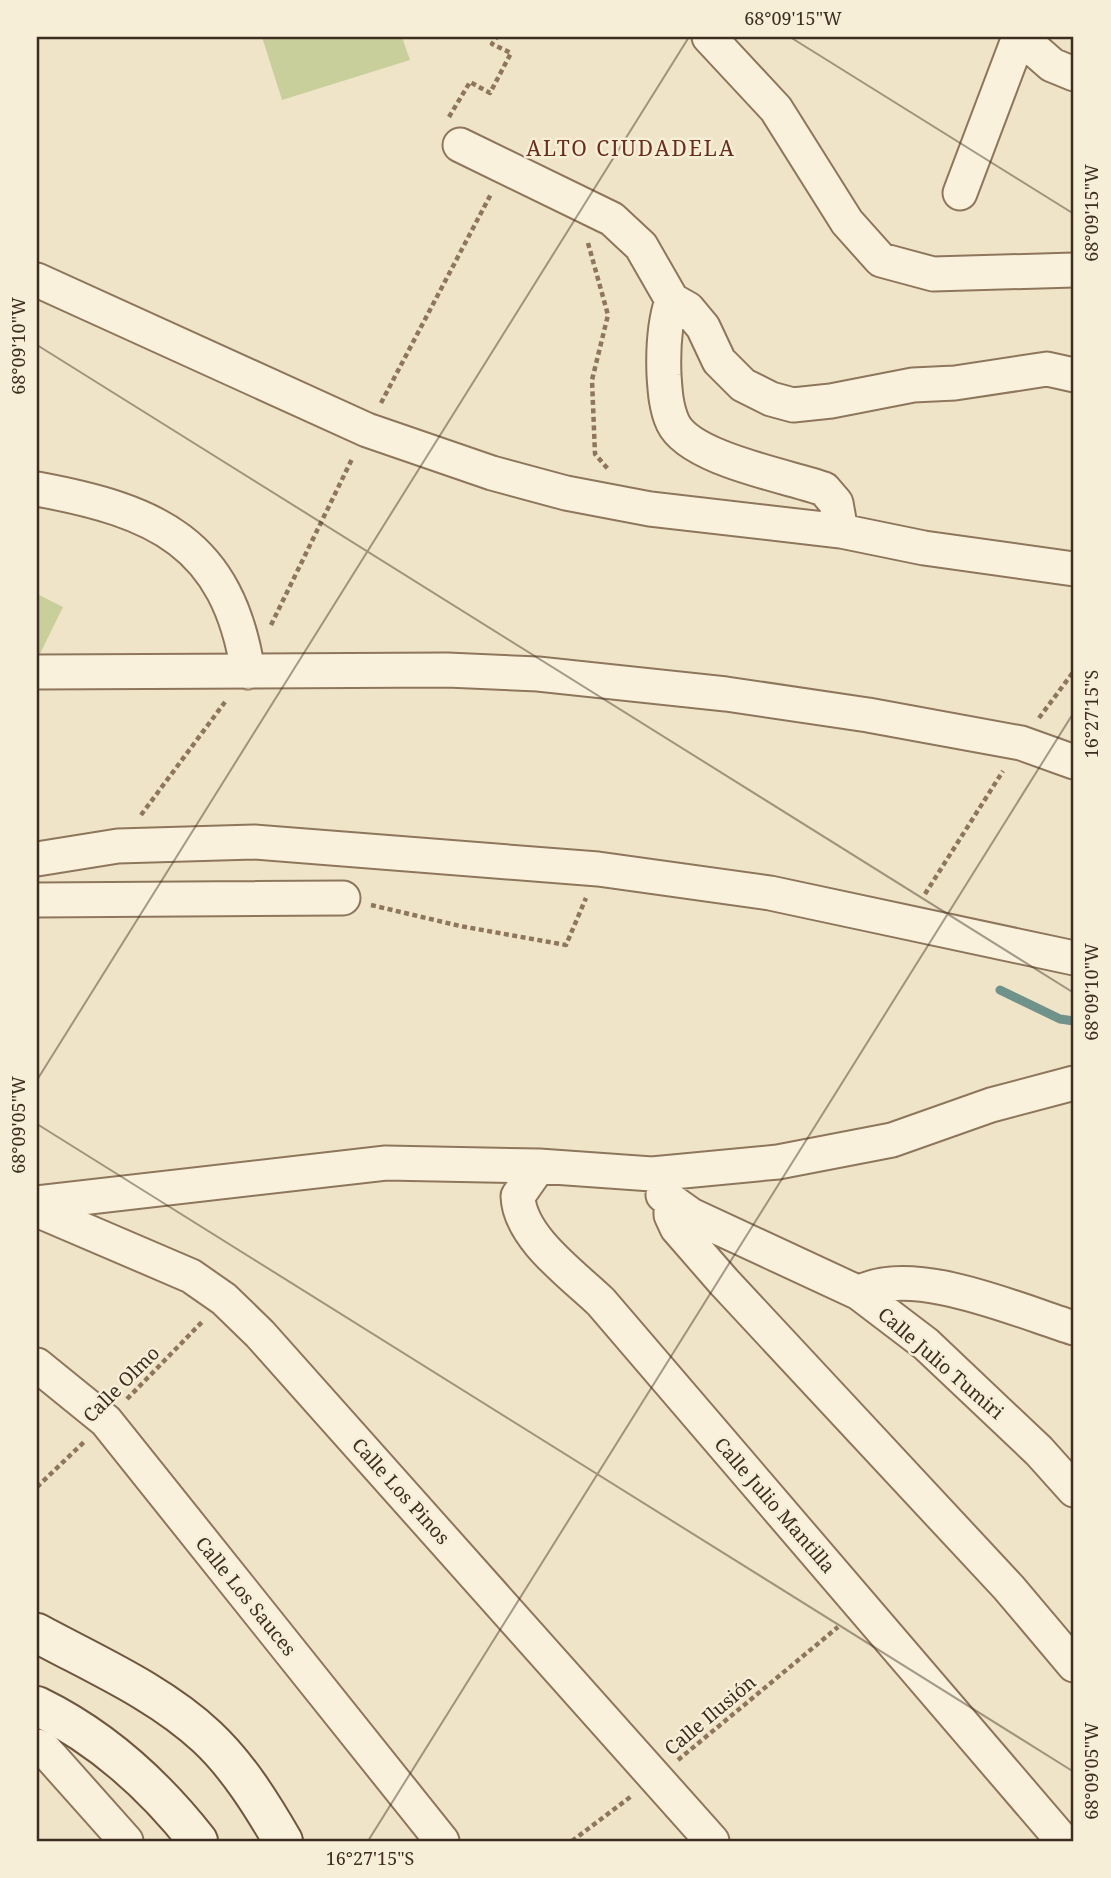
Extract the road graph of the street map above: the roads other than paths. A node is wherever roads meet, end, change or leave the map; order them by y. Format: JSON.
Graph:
{"nodes":[{"id":1,"x":709,"y":37,"type":"edge"},
{"id":2,"x":1020,"y":37,"type":"edge"},
{"id":3,"x":1074,"y":74,"type":"edge"},
{"id":4,"x":460,"y":145,"type":"road end"},
{"id":5,"x":960,"y":193,"type":"dead end"},
{"id":6,"x":1074,"y":270,"type":"edge"},
{"id":7,"x":37,"y":280,"type":"edge"},
{"id":8,"x":672,"y":300,"type":"junction"},
{"id":9,"x":1074,"y":374,"type":"edge"},
{"id":10,"x":37,"y":489,"type":"edge"},
{"id":11,"x":841,"y":531,"type":"junction"},
{"id":12,"x":1074,"y":569,"type":"edge"},
{"id":13,"x":37,"y":672,"type":"edge"},
{"id":14,"x":247,"y":672,"type":"junction"},
{"id":15,"x":1074,"y":762,"type":"edge"},
{"id":16,"x":37,"y":859,"type":"edge"},
{"id":17,"x":343,"y":898,"type":"road end"},
{"id":18,"x":37,"y":900,"type":"edge"},
{"id":19,"x":1074,"y":958,"type":"edge"},
{"id":20,"x":1074,"y":1083,"type":"edge"},
{"id":21,"x":539,"y":1166,"type":"junction"},
{"id":22,"x":652,"y":1174,"type":"junction"},
{"id":23,"x":37,"y":1203,"type":"edge"},
{"id":24,"x":671,"y":1203,"type":"junction"},
{"id":25,"x":37,"y":1210,"type":"edge"},
{"id":26,"x":859,"y":1293,"type":"junction"},
{"id":27,"x":1074,"y":1328,"type":"edge"},
{"id":28,"x":37,"y":1365,"type":"edge"},
{"id":29,"x":1074,"y":1490,"type":"edge"},
{"id":30,"x":37,"y":1633,"type":"edge"},
{"id":31,"x":1074,"y":1665,"type":"edge"},
{"id":32,"x":37,"y":1706,"type":"edge"},
{"id":33,"x":37,"y":1746,"type":"edge"},
{"id":34,"x":126,"y":1841,"type":"edge"},
{"id":35,"x":198,"y":1841,"type":"edge"},
{"id":36,"x":283,"y":1841,"type":"edge"},
{"id":37,"x":442,"y":1841,"type":"edge"},
{"id":38,"x":712,"y":1841,"type":"edge"},
{"id":39,"x":1063,"y":1841,"type":"edge"}],
"edges":[{"from":1,"to":6,"type":"street"},
{"from":2,"to":3,"type":"street"},
{"from":2,"to":5,"type":"street"},
{"from":4,"to":8,"type":"street"},
{"from":7,"to":11,"type":"street"},
{"from":8,"to":9,"type":"street"},
{"from":8,"to":11,"type":"street"},
{"from":10,"to":14,"type":"street"},
{"from":11,"to":12,"type":"street"},
{"from":13,"to":14,"type":"street"},
{"from":14,"to":15,"type":"street"},
{"from":16,"to":19,"type":"street"},
{"from":17,"to":18,"type":"street"},
{"from":20,"to":22,"type":"street"},
{"from":21,"to":22,"type":"street"},
{"from":21,"to":23,"type":"street"},
{"from":21,"to":39,"type":"street","name":"Calle Julio Mantilla"},
{"from":22,"to":24,"type":"street"},
{"from":24,"to":26,"type":"street","name":"Calle Julio Tumiri"},
{"from":24,"to":31,"type":"street"},
{"from":25,"to":38,"type":"street","name":"Calle Los Pinos"},
{"from":26,"to":27,"type":"street"},
{"from":26,"to":29,"type":"street","name":"Calle Julio Tumiri"},
{"from":28,"to":37,"type":"street","name":"Calle Los Sauces"},
{"from":30,"to":36,"type":"street"},
{"from":32,"to":35,"type":"street"},
{"from":33,"to":34,"type":"street"}]}
